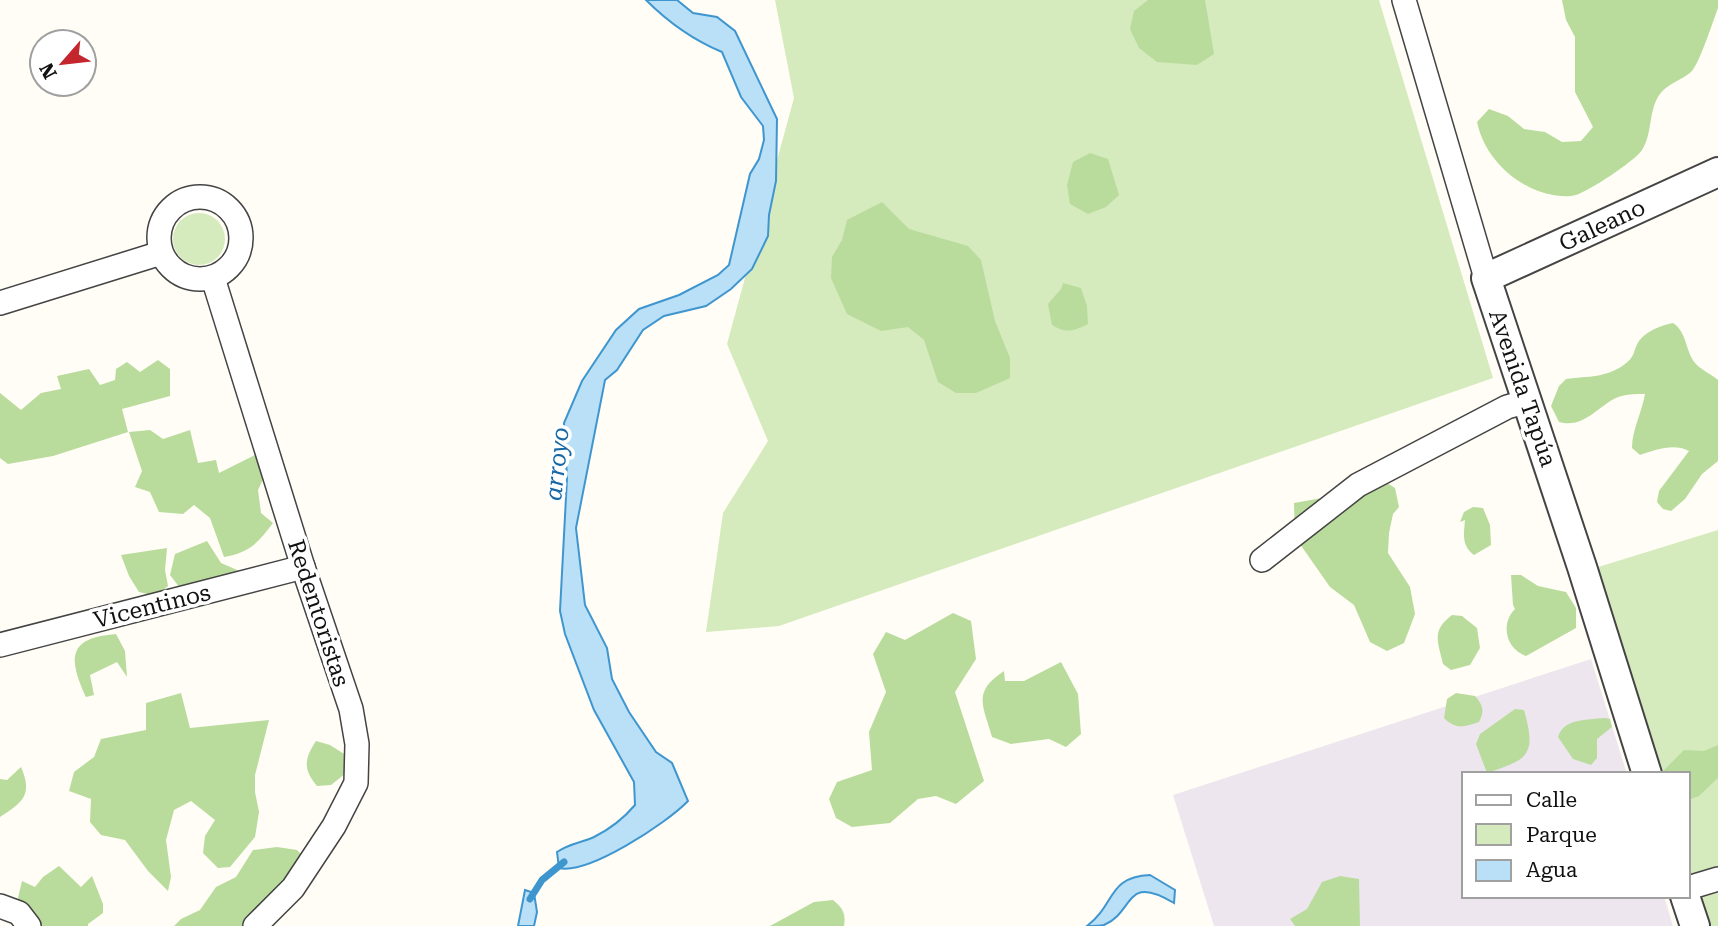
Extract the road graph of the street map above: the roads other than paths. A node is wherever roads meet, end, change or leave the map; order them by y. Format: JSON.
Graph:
{"nodes":[{"id":1,"x":1404,"y":0,"type":"edge"},
{"id":2,"x":1718,"y":172,"type":"edge"},
{"id":3,"x":161,"y":253,"type":"junction"},
{"id":4,"x":213,"y":278,"type":"junction"},
{"id":5,"x":1486,"y":278,"type":"junction"},
{"id":6,"x":0,"y":303,"type":"edge"},
{"id":7,"x":1528,"y":401,"type":"junction"},
{"id":8,"x":1262,"y":560,"type":"dead end"},
{"id":9,"x":303,"y":567,"type":"junction"},
{"id":10,"x":0,"y":645,"type":"edge"},
{"id":11,"x":1646,"y":772,"type":"edge"},
{"id":12,"x":1718,"y":878,"type":"edge"},
{"id":13,"x":1690,"y":887,"type":"edge"},
{"id":14,"x":1686,"y":898,"type":"edge"},
{"id":15,"x":0,"y":906,"type":"edge"},
{"id":16,"x":29,"y":926,"type":"edge"},
{"id":17,"x":255,"y":926,"type":"edge"},
{"id":18,"x":1695,"y":926,"type":"edge"}],
"edges":[{"from":1,"to":5,"type":"street","name":"Avenida Tapúa"},
{"from":2,"to":5,"type":"street","name":"Galeano"},
{"from":3,"to":4,"type":"street"},
{"from":3,"to":4,"type":"street"},
{"from":3,"to":6,"type":"street"},
{"from":4,"to":9,"type":"street","name":"Redentoristas"},
{"from":5,"to":7,"type":"street","name":"Avenida Tapúa"},
{"from":7,"to":8,"type":"street"},
{"from":7,"to":11,"type":"street","name":"Avenida Tapúa"},
{"from":9,"to":10,"type":"street","name":"Vicentinos"},
{"from":9,"to":17,"type":"street","name":"Redentoristas"},
{"from":12,"to":13,"type":"street"},
{"from":14,"to":18,"type":"street"},
{"from":15,"to":16,"type":"street"}]}
